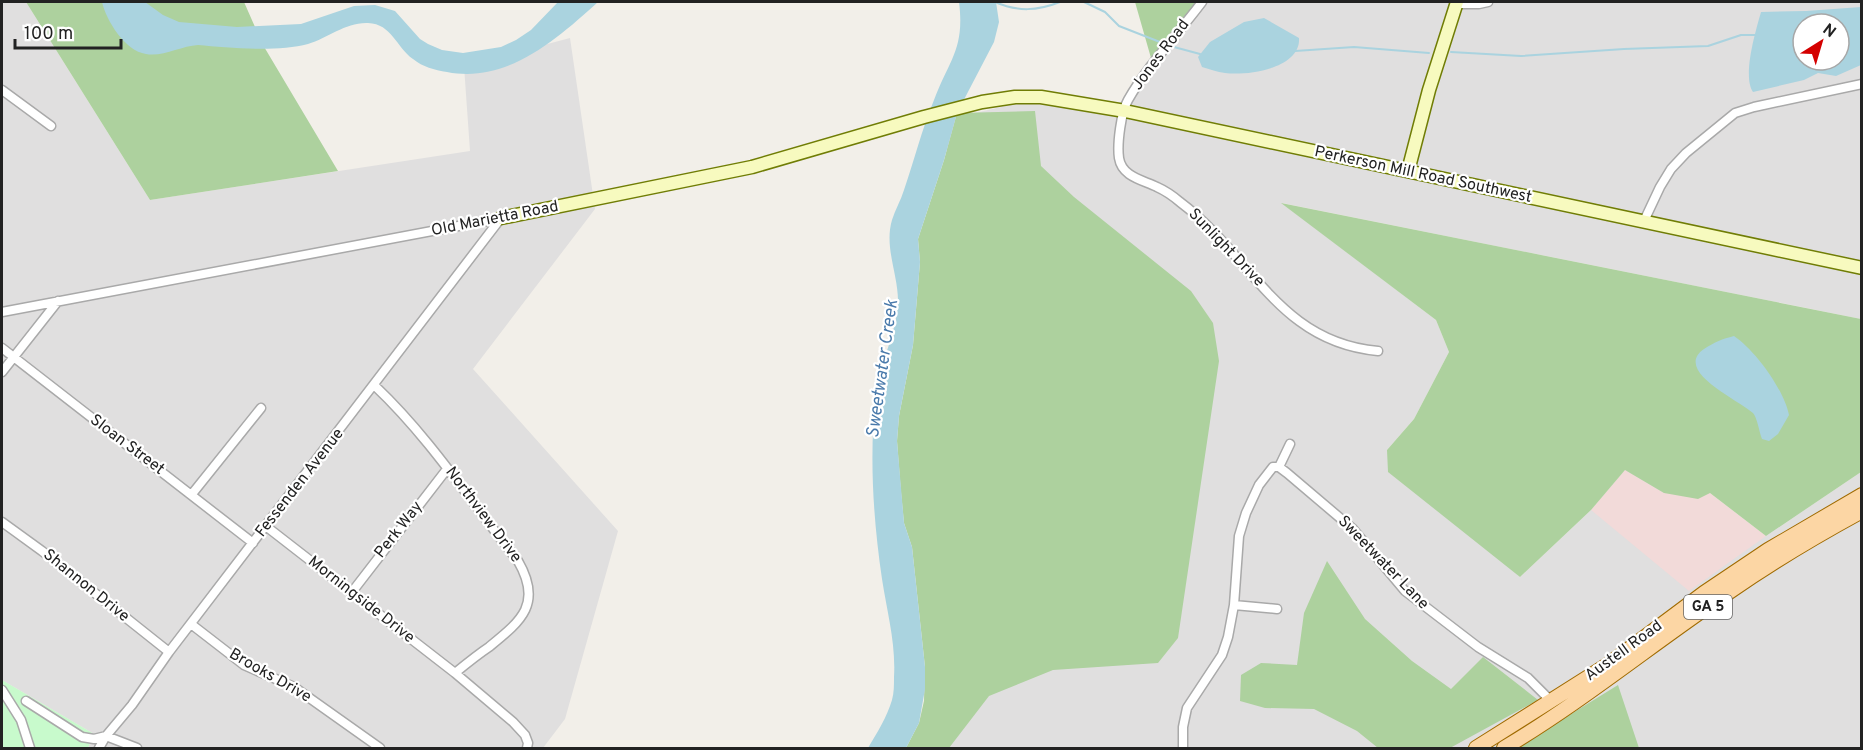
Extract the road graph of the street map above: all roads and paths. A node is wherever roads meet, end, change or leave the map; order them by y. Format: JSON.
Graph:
{"nodes":[{"id":1,"x":1202,"y":2,"type":"edge"},
{"id":2,"x":1488,"y":2,"type":"edge"},
{"id":3,"x":1456,"y":3,"type":"edge"},
{"id":4,"x":1862,"y":84,"type":"edge"},
{"id":5,"x":2,"y":90,"type":"edge"},
{"id":6,"x":982,"y":102,"type":"joint"},
{"id":7,"x":1125,"y":111,"type":"junction"},
{"id":8,"x":51,"y":126,"type":"dead end"},
{"id":9,"x":1408,"y":171,"type":"junction"},
{"id":10,"x":501,"y":218,"type":"junction"},
{"id":11,"x":1644,"y":221,"type":"junction"},
{"id":12,"x":1862,"y":268,"type":"edge"},
{"id":13,"x":58,"y":301,"type":"junction"},
{"id":14,"x":2,"y":312,"type":"edge"},
{"id":15,"x":2,"y":348,"type":"edge"},
{"id":16,"x":1378,"y":351,"type":"dead end"},
{"id":17,"x":12,"y":357,"type":"junction"},
{"id":18,"x":2,"y":372,"type":"edge"},
{"id":19,"x":375,"y":386,"type":"junction"},
{"id":20,"x":261,"y":408,"type":"dead end"},
{"id":21,"x":1290,"y":444,"type":"dead end"},
{"id":22,"x":1279,"y":467,"type":"junction"},
{"id":23,"x":447,"y":469,"type":"junction"},
{"id":24,"x":192,"y":494,"type":"junction"},
{"id":25,"x":1862,"y":495,"type":"edge"},
{"id":26,"x":1862,"y":511,"type":"edge"},
{"id":27,"x":2,"y":522,"type":"edge"},
{"id":28,"x":267,"y":527,"type":"junction"},
{"id":29,"x":253,"y":543,"type":"junction"},
{"id":30,"x":352,"y":592,"type":"junction"},
{"id":31,"x":1234,"y":605,"type":"junction"},
{"id":32,"x":1277,"y":609,"type":"dead end"},
{"id":33,"x":191,"y":624,"type":"junction"},
{"id":34,"x":169,"y":652,"type":"junction"},
{"id":35,"x":455,"y":673,"type":"junction"},
{"id":36,"x":2,"y":690,"type":"edge"},
{"id":37,"x":26,"y":701,"type":"dead end"},
{"id":38,"x":1551,"y":701,"type":"junction"},
{"id":39,"x":1561,"y":712,"type":"junction"},
{"id":40,"x":106,"y":736,"type":"junction"},
{"id":41,"x":30,"y":748,"type":"edge"},
{"id":42,"x":99,"y":748,"type":"edge"},
{"id":43,"x":137,"y":748,"type":"edge"},
{"id":44,"x":380,"y":748,"type":"edge"},
{"id":45,"x":528,"y":748,"type":"edge"},
{"id":46,"x":1183,"y":748,"type":"edge"},
{"id":47,"x":1476,"y":748,"type":"edge"},
{"id":48,"x":1504,"y":748,"type":"edge"}],
"edges":[{"from":1,"to":7,"type":"street","name":"Jones Road"},
{"from":2,"to":3,"type":"street"},
{"from":3,"to":9,"type":"street"},
{"from":4,"to":11,"type":"street"},
{"from":5,"to":8,"type":"street"},
{"from":6,"to":7,"type":"street","name":"Perkerson Mill Road Southwest"},
{"from":6,"to":10,"type":"street","name":"Old Marietta Road"},
{"from":7,"to":9,"type":"street","name":"Perkerson Mill Road Southwest"},
{"from":7,"to":16,"type":"street","name":"Sunlight Drive"},
{"from":9,"to":11,"type":"street","name":"Perkerson Mill Road Southwest"},
{"from":10,"to":13,"type":"street","name":"Old Marietta Road"},
{"from":10,"to":19,"type":"street","name":"Fessenden Avenue"},
{"from":11,"to":12,"type":"street","name":"Perkerson Mill Road Southwest"},
{"from":13,"to":14,"type":"street","name":"Old Marietta Road"},
{"from":13,"to":17,"type":"street"},
{"from":15,"to":17,"type":"street","name":"Sloan Street"},
{"from":17,"to":18,"type":"street"},
{"from":17,"to":24,"type":"street","name":"Sloan Street"},
{"from":19,"to":23,"type":"street","name":"Northview Drive"},
{"from":19,"to":28,"type":"street","name":"Fessenden Avenue"},
{"from":20,"to":24,"type":"street"},
{"from":21,"to":22,"type":"street"},
{"from":22,"to":31,"type":"street"},
{"from":22,"to":38,"type":"street","name":"Sweetwater Lane"},
{"from":23,"to":30,"type":"street","name":"Perk Way"},
{"from":23,"to":35,"type":"street","name":"Northview Drive"},
{"from":24,"to":29,"type":"street","name":"Sloan Street"},
{"from":25,"to":38,"type":"main road","name":"Austell Road","number":"GA 5"},
{"from":26,"to":39,"type":"main road","name":"Austell Road","number":"GA 5"},
{"from":27,"to":34,"type":"street","name":"Shannon Drive"},
{"from":28,"to":29,"type":"street","name":"Fessenden Avenue"},
{"from":28,"to":30,"type":"street","name":"Morningside Drive"},
{"from":29,"to":33,"type":"street","name":"Fessenden Avenue"},
{"from":30,"to":35,"type":"street","name":"Morningside Drive"},
{"from":31,"to":32,"type":"street"},
{"from":31,"to":46,"type":"street"},
{"from":33,"to":34,"type":"street","name":"Fessenden Avenue"},
{"from":33,"to":44,"type":"street","name":"Brooks Drive"},
{"from":34,"to":40,"type":"street","name":"Fessenden Avenue"},
{"from":35,"to":45,"type":"street"},
{"from":36,"to":41,"type":"street"},
{"from":37,"to":40,"type":"street"},
{"from":38,"to":39,"type":"street","name":"Sweetwater Lane"},
{"from":38,"to":47,"type":"main road","name":"Austell Road","number":"GA 5"},
{"from":39,"to":48,"type":"main road","name":"Austell Road","number":"GA 5"},
{"from":40,"to":42,"type":"street","name":"Fessenden Avenue"},
{"from":40,"to":43,"type":"street"}]}
